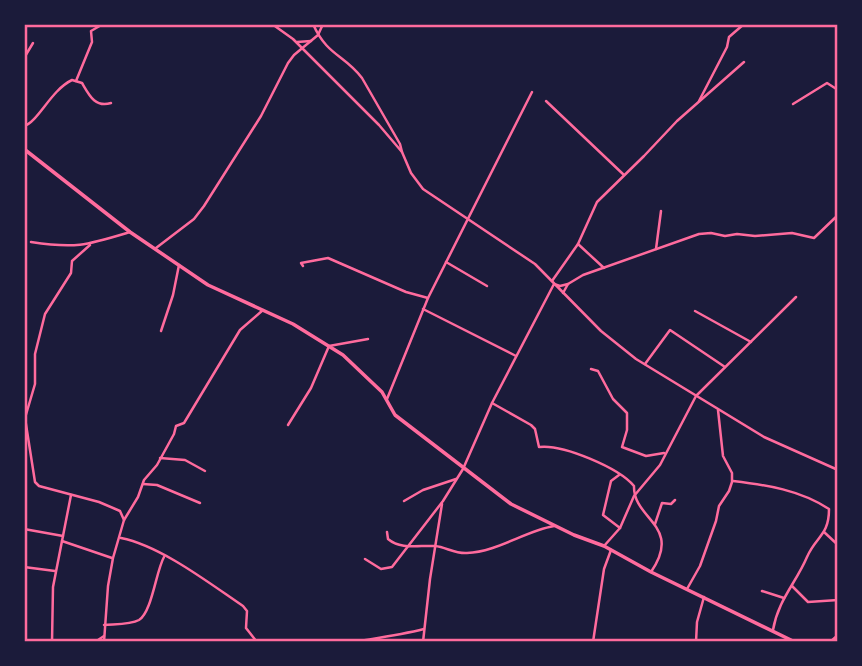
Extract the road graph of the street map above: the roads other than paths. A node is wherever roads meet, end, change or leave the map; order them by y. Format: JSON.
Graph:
{"nodes":[{"id":1,"x":103,"y":24,"type":"edge"},
{"id":2,"x":272,"y":24,"type":"edge"},
{"id":3,"x":313,"y":24,"type":"edge"},
{"id":4,"x":323,"y":24,"type":"edge"},
{"id":5,"x":744,"y":24,"type":"edge"},
{"id":6,"x":318,"y":35,"type":"junction"},
{"id":7,"x":311,"y":41,"type":"junction"},
{"id":8,"x":33,"y":43,"type":"dead end"},
{"id":9,"x":296,"y":43,"type":"junction"},
{"id":10,"x":301,"y":49,"type":"junction"},
{"id":11,"x":24,"y":58,"type":"edge"},
{"id":12,"x":744,"y":62,"type":"dead end"},
{"id":13,"x":76,"y":81,"type":"junction"},
{"id":14,"x":838,"y":90,"type":"edge"},
{"id":15,"x":532,"y":92,"type":"dead end"},
{"id":16,"x":546,"y":101,"type":"dead end"},
{"id":17,"x":111,"y":103,"type":"dead end"},
{"id":18,"x":697,"y":104,"type":"junction"},
{"id":19,"x":793,"y":104,"type":"dead end"},
{"id":20,"x":24,"y":126,"type":"edge"},
{"id":21,"x":24,"y":149,"type":"edge"},
{"id":22,"x":402,"y":152,"type":"junction"},
{"id":23,"x":624,"y":175,"type":"junction"},
{"id":24,"x":661,"y":211,"type":"dead end"},
{"id":25,"x":838,"y":215,"type":"edge"},
{"id":26,"x":467,"y":220,"type":"junction"},
{"id":27,"x":130,"y":232,"type":"junction"},
{"id":28,"x":31,"y":242,"type":"dead end"},
{"id":29,"x":578,"y":244,"type":"junction"},
{"id":30,"x":90,"y":245,"type":"junction"},
{"id":31,"x":156,"y":248,"type":"junction"},
{"id":32,"x":656,"y":250,"type":"junction"},
{"id":33,"x":446,"y":262,"type":"junction"},
{"id":34,"x":179,"y":265,"type":"junction"},
{"id":35,"x":303,"y":266,"type":"dead end"},
{"id":36,"x":604,"y":268,"type":"junction"},
{"id":37,"x":553,"y":282,"type":"junction"},
{"id":38,"x":568,"y":284,"type":"junction"},
{"id":39,"x":487,"y":286,"type":"dead end"},
{"id":40,"x":563,"y":293,"type":"junction"},
{"id":41,"x":428,"y":298,"type":"junction"},
{"id":42,"x":796,"y":298,"type":"dead end"},
{"id":43,"x":423,"y":309,"type":"junction"},
{"id":44,"x":263,"y":310,"type":"junction"},
{"id":45,"x":695,"y":312,"type":"dead end"},
{"id":46,"x":161,"y":331,"type":"dead end"},
{"id":47,"x":368,"y":339,"type":"dead end"},
{"id":48,"x":751,"y":342,"type":"junction"},
{"id":49,"x":329,"y":346,"type":"junction"},
{"id":50,"x":516,"y":356,"type":"junction"},
{"id":51,"x":645,"y":365,"type":"junction"},
{"id":52,"x":725,"y":367,"type":"junction"},
{"id":53,"x":591,"y":369,"type":"dead end"},
{"id":54,"x":696,"y":396,"type":"junction"},
{"id":55,"x":387,"y":399,"type":"junction"},
{"id":56,"x":492,"y":403,"type":"junction"},
{"id":57,"x":718,"y":410,"type":"junction"},
{"id":58,"x":26,"y":411,"type":"edge"},
{"id":59,"x":288,"y":425,"type":"dead end"},
{"id":60,"x":664,"y":453,"type":"junction"},
{"id":61,"x":160,"y":458,"type":"junction"},
{"id":62,"x":463,"y":469,"type":"junction"},
{"id":63,"x":838,"y":470,"type":"edge"},
{"id":64,"x":205,"y":471,"type":"dead end"},
{"id":65,"x":620,"y":474,"type":"junction"},
{"id":66,"x":456,"y":479,"type":"junction"},
{"id":67,"x":733,"y":481,"type":"junction"},
{"id":68,"x":143,"y":484,"type":"junction"},
{"id":69,"x":71,"y":495,"type":"junction"},
{"id":70,"x":634,"y":496,"type":"junction"},
{"id":71,"x":675,"y":500,"type":"dead end"},
{"id":72,"x":404,"y":501,"type":"dead end"},
{"id":73,"x":443,"y":501,"type":"junction"},
{"id":74,"x":200,"y":503,"type":"dead end"},
{"id":75,"x":120,"y":511,"type":"junction"},
{"id":76,"x":129,"y":512,"type":"junction"},
{"id":77,"x":124,"y":520,"type":"junction"},
{"id":78,"x":655,"y":524,"type":"junction"},
{"id":79,"x":554,"y":526,"type":"junction"},
{"id":80,"x":620,"y":528,"type":"junction"},
{"id":81,"x":24,"y":529,"type":"edge"},
{"id":82,"x":387,"y":531,"type":"dead end"},
{"id":83,"x":824,"y":532,"type":"junction"},
{"id":84,"x":63,"y":536,"type":"junction"},
{"id":85,"x":120,"y":537,"type":"junction"},
{"id":86,"x":62,"y":541,"type":"junction"},
{"id":87,"x":838,"y":545,"type":"edge"},
{"id":88,"x":408,"y":546,"type":"junction"},
{"id":89,"x":435,"y":546,"type":"junction"},
{"id":90,"x":604,"y":546,"type":"junction"},
{"id":91,"x":611,"y":550,"type":"junction"},
{"id":92,"x":164,"y":557,"type":"junction"},
{"id":93,"x":113,"y":558,"type":"junction"},
{"id":94,"x":365,"y":559,"type":"dead end"},
{"id":95,"x":24,"y":567,"type":"edge"},
{"id":96,"x":55,"y":572,"type":"junction"},
{"id":97,"x":651,"y":572,"type":"junction"},
{"id":98,"x":791,"y":586,"type":"junction"},
{"id":99,"x":687,"y":589,"type":"junction"},
{"id":100,"x":762,"y":591,"type":"dead end"},
{"id":101,"x":704,"y":597,"type":"junction"},
{"id":102,"x":784,"y":598,"type":"junction"},
{"id":103,"x":838,"y":600,"type":"edge"},
{"id":104,"x":104,"y":625,"type":"junction"},
{"id":105,"x":424,"y":629,"type":"junction"},
{"id":106,"x":773,"y":630,"type":"junction"},
{"id":107,"x":838,"y":635,"type":"edge"},
{"id":108,"x":104,"y":636,"type":"junction"},
{"id":109,"x":26,"y":638,"type":"edge"},
{"id":110,"x":52,"y":642,"type":"edge"},
{"id":111,"x":94,"y":642,"type":"edge"},
{"id":112,"x":104,"y":642,"type":"edge"},
{"id":113,"x":257,"y":642,"type":"edge"},
{"id":114,"x":354,"y":642,"type":"edge"},
{"id":115,"x":423,"y":642,"type":"edge"},
{"id":116,"x":593,"y":642,"type":"edge"},
{"id":117,"x":696,"y":642,"type":"edge"},
{"id":118,"x":795,"y":642,"type":"edge"},
{"id":119,"x":830,"y":642,"type":"edge"}],
"edges":[{"from":1,"to":13,"type":"street"},
{"from":2,"to":9,"type":"street"},
{"from":3,"to":6,"type":"street"},
{"from":4,"to":6,"type":"street"},
{"from":5,"to":18,"type":"street"},
{"from":6,"to":7,"type":"street"},
{"from":6,"to":22,"type":"street"},
{"from":7,"to":9,"type":"street"},
{"from":7,"to":10,"type":"street"},
{"from":8,"to":11,"type":"street"},
{"from":9,"to":10,"type":"street"},
{"from":10,"to":22,"type":"street"},
{"from":10,"to":31,"type":"street"},
{"from":12,"to":18,"type":"street"},
{"from":13,"to":17,"type":"street"},
{"from":13,"to":20,"type":"street"},
{"from":14,"to":19,"type":"street"},
{"from":15,"to":26,"type":"street"},
{"from":16,"to":23,"type":"street"},
{"from":18,"to":23,"type":"street"},
{"from":21,"to":27,"type":"main road"},
{"from":22,"to":26,"type":"street"},
{"from":23,"to":29,"type":"street"},
{"from":24,"to":32,"type":"street"},
{"from":25,"to":32,"type":"street"},
{"from":26,"to":33,"type":"street"},
{"from":26,"to":37,"type":"street"},
{"from":27,"to":30,"type":"street"},
{"from":27,"to":31,"type":"main road"},
{"from":28,"to":30,"type":"street"},
{"from":29,"to":36,"type":"street"},
{"from":29,"to":37,"type":"street"},
{"from":30,"to":58,"type":"street"},
{"from":31,"to":34,"type":"main road"},
{"from":32,"to":36,"type":"street"},
{"from":33,"to":39,"type":"street"},
{"from":33,"to":41,"type":"street"},
{"from":34,"to":44,"type":"main road"},
{"from":34,"to":46,"type":"street"},
{"from":35,"to":41,"type":"street"},
{"from":36,"to":38,"type":"street"},
{"from":37,"to":38,"type":"street"},
{"from":37,"to":40,"type":"street"},
{"from":37,"to":50,"type":"street"},
{"from":38,"to":40,"type":"street"},
{"from":40,"to":51,"type":"street"},
{"from":41,"to":43,"type":"street"},
{"from":42,"to":48,"type":"street"},
{"from":43,"to":50,"type":"street"},
{"from":43,"to":55,"type":"street"},
{"from":44,"to":49,"type":"main road"},
{"from":44,"to":61,"type":"street"},
{"from":45,"to":48,"type":"street"},
{"from":47,"to":49,"type":"street"},
{"from":48,"to":52,"type":"street"},
{"from":49,"to":55,"type":"main road"},
{"from":49,"to":59,"type":"street"},
{"from":50,"to":56,"type":"street"},
{"from":51,"to":52,"type":"street"},
{"from":51,"to":54,"type":"street"},
{"from":52,"to":54,"type":"street"},
{"from":53,"to":60,"type":"street"},
{"from":54,"to":57,"type":"street"},
{"from":54,"to":60,"type":"street"},
{"from":55,"to":62,"type":"main road"},
{"from":56,"to":62,"type":"street"},
{"from":56,"to":65,"type":"street"},
{"from":57,"to":63,"type":"street"},
{"from":57,"to":67,"type":"street"},
{"from":58,"to":69,"type":"street"},
{"from":60,"to":70,"type":"street"},
{"from":61,"to":64,"type":"street"},
{"from":61,"to":68,"type":"street"},
{"from":62,"to":66,"type":"street"},
{"from":62,"to":79,"type":"main road"},
{"from":65,"to":70,"type":"street"},
{"from":65,"to":80,"type":"street"},
{"from":66,"to":72,"type":"street"},
{"from":66,"to":73,"type":"street"},
{"from":67,"to":83,"type":"street"},
{"from":67,"to":99,"type":"street"},
{"from":68,"to":74,"type":"street"},
{"from":68,"to":76,"type":"street"},
{"from":69,"to":75,"type":"street"},
{"from":69,"to":84,"type":"street"},
{"from":70,"to":78,"type":"street"},
{"from":70,"to":80,"type":"street"},
{"from":71,"to":78,"type":"street"},
{"from":73,"to":88,"type":"street"},
{"from":73,"to":89,"type":"street"},
{"from":75,"to":76,"type":"street"},
{"from":75,"to":77,"type":"street"},
{"from":76,"to":77,"type":"street"},
{"from":77,"to":85,"type":"street"},
{"from":78,"to":97,"type":"street"},
{"from":79,"to":89,"type":"street"},
{"from":79,"to":90,"type":"main road"},
{"from":80,"to":90,"type":"street"},
{"from":81,"to":84,"type":"street"},
{"from":82,"to":88,"type":"street"},
{"from":83,"to":87,"type":"street"},
{"from":83,"to":98,"type":"street"},
{"from":84,"to":86,"type":"street"},
{"from":85,"to":92,"type":"street"},
{"from":85,"to":93,"type":"street"},
{"from":86,"to":93,"type":"street"},
{"from":86,"to":96,"type":"street"},
{"from":88,"to":89,"type":"street"},
{"from":88,"to":94,"type":"street"},
{"from":89,"to":105,"type":"street"},
{"from":90,"to":91,"type":"main road"},
{"from":91,"to":97,"type":"main road"},
{"from":91,"to":116,"type":"street"},
{"from":92,"to":104,"type":"street"},
{"from":92,"to":113,"type":"street"},
{"from":93,"to":104,"type":"street"},
{"from":95,"to":96,"type":"street"},
{"from":96,"to":110,"type":"street"},
{"from":97,"to":99,"type":"main road"},
{"from":98,"to":102,"type":"street"},
{"from":98,"to":103,"type":"street"},
{"from":99,"to":101,"type":"main road"},
{"from":100,"to":102,"type":"street"},
{"from":101,"to":106,"type":"main road"},
{"from":101,"to":117,"type":"street"},
{"from":102,"to":106,"type":"street"},
{"from":104,"to":108,"type":"street"},
{"from":105,"to":114,"type":"street"},
{"from":105,"to":115,"type":"street"},
{"from":106,"to":118,"type":"main road"},
{"from":107,"to":119,"type":"street"},
{"from":108,"to":111,"type":"street"},
{"from":108,"to":112,"type":"street"},
{"from":109,"to":110,"type":"street"}]}
